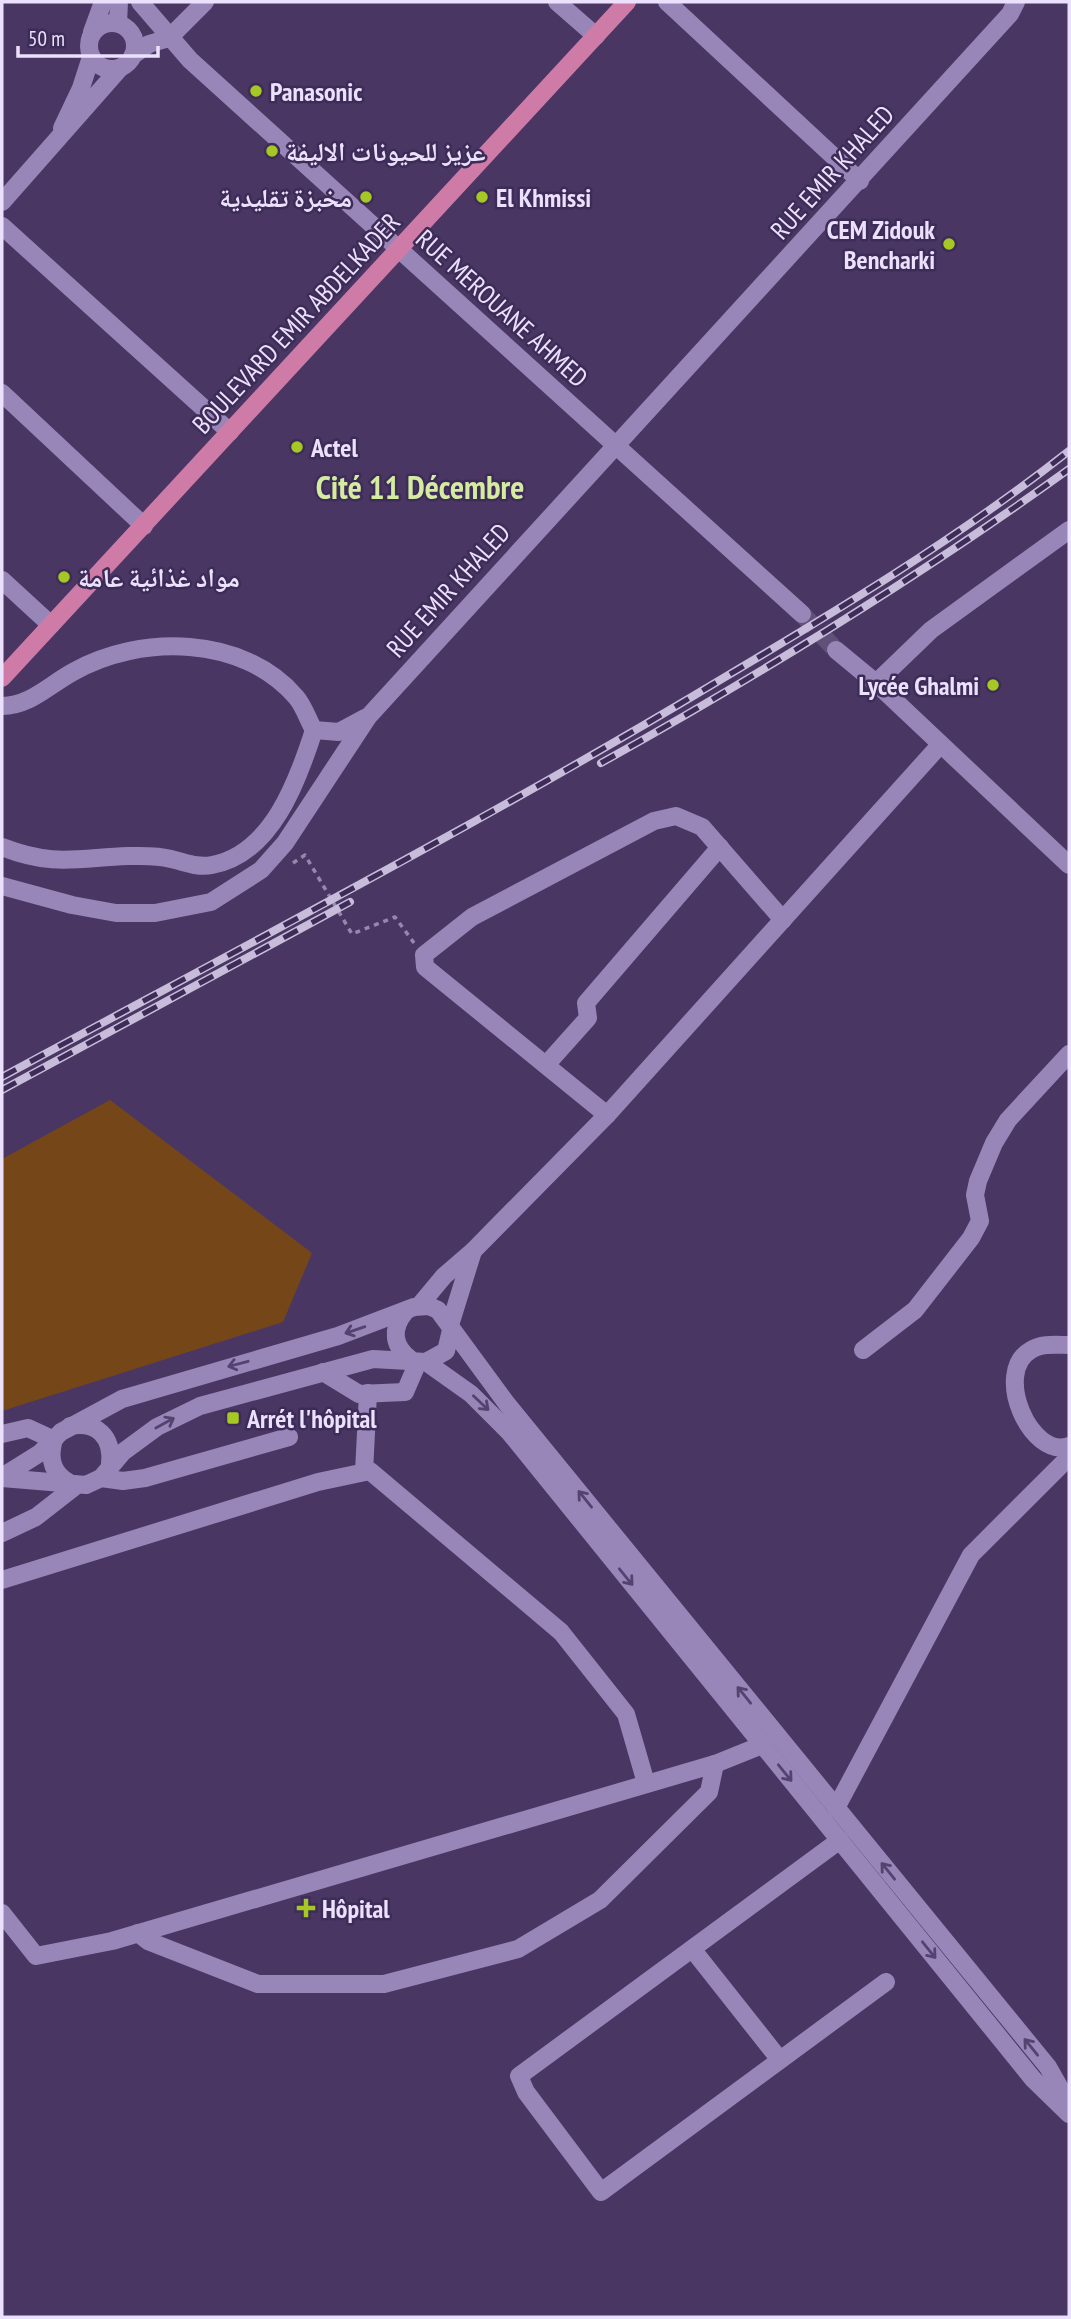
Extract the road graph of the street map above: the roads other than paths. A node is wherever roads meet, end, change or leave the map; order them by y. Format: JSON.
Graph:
{"nodes":[{"id":1,"x":103,"y":2,"type":"edge"},
{"id":2,"x":119,"y":2,"type":"edge"},
{"id":3,"x":140,"y":2,"type":"edge"},
{"id":4,"x":205,"y":2,"type":"edge"},
{"id":5,"x":557,"y":2,"type":"edge"},
{"id":6,"x":627,"y":2,"type":"edge"},
{"id":7,"x":667,"y":2,"type":"edge"},
{"id":8,"x":1016,"y":2,"type":"edge"},
{"id":9,"x":120,"y":24,"type":"junction"},
{"id":10,"x":92,"y":32,"type":"junction"},
{"id":11,"x":596,"y":36,"type":"junction"},
{"id":12,"x":169,"y":38,"type":"junction"},
{"id":13,"x":91,"y":57,"type":"junction"},
{"id":14,"x":127,"y":61,"type":"junction"},
{"id":15,"x":50,"y":149,"type":"junction"},
{"id":16,"x":860,"y":181,"type":"junction"},
{"id":17,"x":2,"y":202,"type":"edge"},
{"id":18,"x":2,"y":226,"type":"edge"},
{"id":19,"x":399,"y":251,"type":"junction"},
{"id":20,"x":2,"y":393,"type":"edge"},
{"id":21,"x":230,"y":432,"type":"junction"},
{"id":22,"x":616,"y":445,"type":"junction"},
{"id":23,"x":144,"y":526,"type":"junction"},
{"id":24,"x":1069,"y":530,"type":"edge"},
{"id":25,"x":2,"y":580,"type":"edge"},
{"id":26,"x":802,"y":614,"type":"tunnel mouth"},
{"id":27,"x":51,"y":625,"type":"junction"},
{"id":28,"x":836,"y":650,"type":"tunnel mouth"},
{"id":29,"x":2,"y":678,"type":"edge"},
{"id":30,"x":876,"y":683,"type":"junction"},
{"id":31,"x":2,"y":706,"type":"edge"},
{"id":32,"x":368,"y":717,"type":"junction"},
{"id":33,"x":314,"y":730,"type":"junction"},
{"id":34,"x":940,"y":745,"type":"junction"},
{"id":35,"x":2,"y":847,"type":"edge"},
{"id":36,"x":720,"y":847,"type":"junction"},
{"id":37,"x":1069,"y":865,"type":"edge"},
{"id":38,"x":2,"y":886,"type":"edge"},
{"id":39,"x":783,"y":920,"type":"junction"},
{"id":40,"x":1069,"y":1054,"type":"edge"},
{"id":41,"x":546,"y":1065,"type":"junction"},
{"id":42,"x":607,"y":1115,"type":"junction"},
{"id":43,"x":473,"y":1251,"type":"junction"},
{"id":44,"x":412,"y":1309,"type":"junction"},
{"id":45,"x":451,"y":1328,"type":"junction"},
{"id":46,"x":1069,"y":1345,"type":"edge"},
{"id":47,"x":863,"y":1350,"type":"dead end"},
{"id":48,"x":418,"y":1361,"type":"junction"},
{"id":49,"x":323,"y":1372,"type":"junction"},
{"id":50,"x":368,"y":1393,"type":"junction"},
{"id":51,"x":70,"y":1426,"type":"junction"},
{"id":52,"x":2,"y":1434,"type":"edge"},
{"id":53,"x":289,"y":1437,"type":"dead end"},
{"id":54,"x":54,"y":1441,"type":"junction"},
{"id":55,"x":1069,"y":1446,"type":"edge"},
{"id":56,"x":1069,"y":1457,"type":"edge"},
{"id":57,"x":106,"y":1471,"type":"junction"},
{"id":58,"x":364,"y":1472,"type":"junction"},
{"id":59,"x":2,"y":1477,"type":"edge"},
{"id":60,"x":73,"y":1484,"type":"junction"},
{"id":61,"x":2,"y":1533,"type":"edge"},
{"id":62,"x":2,"y":1580,"type":"edge"},
{"id":63,"x":762,"y":1745,"type":"junction"},
{"id":64,"x":715,"y":1763,"type":"junction"},
{"id":65,"x":646,"y":1783,"type":"junction"},
{"id":66,"x":836,"y":1808,"type":"junction"},
{"id":67,"x":840,"y":1840,"type":"junction"},
{"id":68,"x":2,"y":1913,"type":"edge"},
{"id":69,"x":138,"y":1933,"type":"junction"},
{"id":70,"x":693,"y":1950,"type":"junction"},
{"id":71,"x":886,"y":1982,"type":"dead end"},
{"id":72,"x":780,"y":2060,"type":"junction"},
{"id":73,"x":1069,"y":2104,"type":"edge"},
{"id":74,"x":1069,"y":2113,"type":"edge"}],
"edges":[{"from":1,"to":10,"type":"street"},
{"from":2,"to":9,"type":"street"},
{"from":3,"to":12,"type":"street","name":"RUE MEROUANE AHMED"},
{"from":4,"to":12,"type":"street"},
{"from":5,"to":11,"type":"street"},
{"from":6,"to":11,"type":"main road","name":"BOULEVARD EMIR ABDELKADER"},
{"from":7,"to":16,"type":"street"},
{"from":8,"to":16,"type":"street","name":"RUE EMIR KHALED"},
{"from":9,"to":10,"type":"street"},
{"from":9,"to":12,"type":"street"},
{"from":9,"to":14,"type":"street"},
{"from":10,"to":13,"type":"street"},
{"from":11,"to":19,"type":"main road","name":"BOULEVARD EMIR ABDELKADER"},
{"from":12,"to":14,"type":"street"},
{"from":12,"to":19,"type":"street","name":"RUE MEROUANE AHMED"},
{"from":13,"to":14,"type":"street"},
{"from":13,"to":15,"type":"street"},
{"from":14,"to":15,"type":"street"},
{"from":15,"to":17,"type":"street"},
{"from":16,"to":22,"type":"street","name":"RUE EMIR KHALED"},
{"from":18,"to":21,"type":"street"},
{"from":19,"to":21,"type":"main road","name":"BOULEVARD EMIR ABDELKADER"},
{"from":19,"to":22,"type":"street","name":"RUE MEROUANE AHMED"},
{"from":20,"to":23,"type":"street"},
{"from":21,"to":23,"type":"main road","name":"BOULEVARD EMIR ABDELKADER"},
{"from":22,"to":26,"type":"street","name":"RUE MEROUANE AHMED"},
{"from":22,"to":32,"type":"street","name":"RUE EMIR KHALED"},
{"from":23,"to":27,"type":"main road","name":"BOULEVARD EMIR ABDELKADER"},
{"from":24,"to":30,"type":"street"},
{"from":25,"to":27,"type":"street"},
{"from":27,"to":29,"type":"main road","name":"BOULEVARD EMIR ABDELKADER"},
{"from":28,"to":30,"type":"street"},
{"from":30,"to":34,"type":"street"},
{"from":31,"to":33,"type":"street"},
{"from":32,"to":33,"type":"street"},
{"from":32,"to":38,"type":"street","name":"RUE EMIR KHALED"},
{"from":33,"to":35,"type":"street"},
{"from":34,"to":37,"type":"street"},
{"from":34,"to":39,"type":"street"},
{"from":36,"to":39,"type":"street"},
{"from":36,"to":41,"type":"street"},
{"from":36,"to":41,"type":"street"},
{"from":39,"to":42,"type":"street"},
{"from":40,"to":47,"type":"street"},
{"from":41,"to":42,"type":"street"},
{"from":42,"to":43,"type":"street"},
{"from":43,"to":44,"type":"street"},
{"from":43,"to":45,"type":"street"},
{"from":44,"to":45,"type":"street"},
{"from":44,"to":48,"type":"street"},
{"from":44,"to":51,"type":"street","one_way":true},
{"from":45,"to":48,"type":"street"},
{"from":66,"to":45,"type":"street","one_way":true},
{"from":46,"to":55,"type":"street"},
{"from":48,"to":49,"type":"street"},
{"from":48,"to":50,"type":"street"},
{"from":48,"to":63,"type":"street","one_way":true},
{"from":49,"to":50,"type":"street"},
{"from":57,"to":49,"type":"street","one_way":true},
{"from":50,"to":58,"type":"street"},
{"from":51,"to":54,"type":"street"},
{"from":51,"to":57,"type":"street"},
{"from":52,"to":54,"type":"street"},
{"from":53,"to":57,"type":"street"},
{"from":54,"to":59,"type":"street"},
{"from":54,"to":60,"type":"street"},
{"from":56,"to":66,"type":"street"},
{"from":57,"to":60,"type":"street"},
{"from":58,"to":62,"type":"street"},
{"from":58,"to":65,"type":"street"},
{"from":59,"to":60,"type":"street"},
{"from":60,"to":61,"type":"street"},
{"from":63,"to":64,"type":"street"},
{"from":63,"to":67,"type":"street","one_way":true},
{"from":64,"to":65,"type":"street"},
{"from":64,"to":69,"type":"street"},
{"from":65,"to":69,"type":"street"},
{"from":73,"to":66,"type":"street","one_way":true},
{"from":67,"to":70,"type":"street"},
{"from":67,"to":74,"type":"street","one_way":true},
{"from":68,"to":69,"type":"street"},
{"from":70,"to":72,"type":"street"},
{"from":70,"to":72,"type":"street"},
{"from":71,"to":72,"type":"street"}]}
